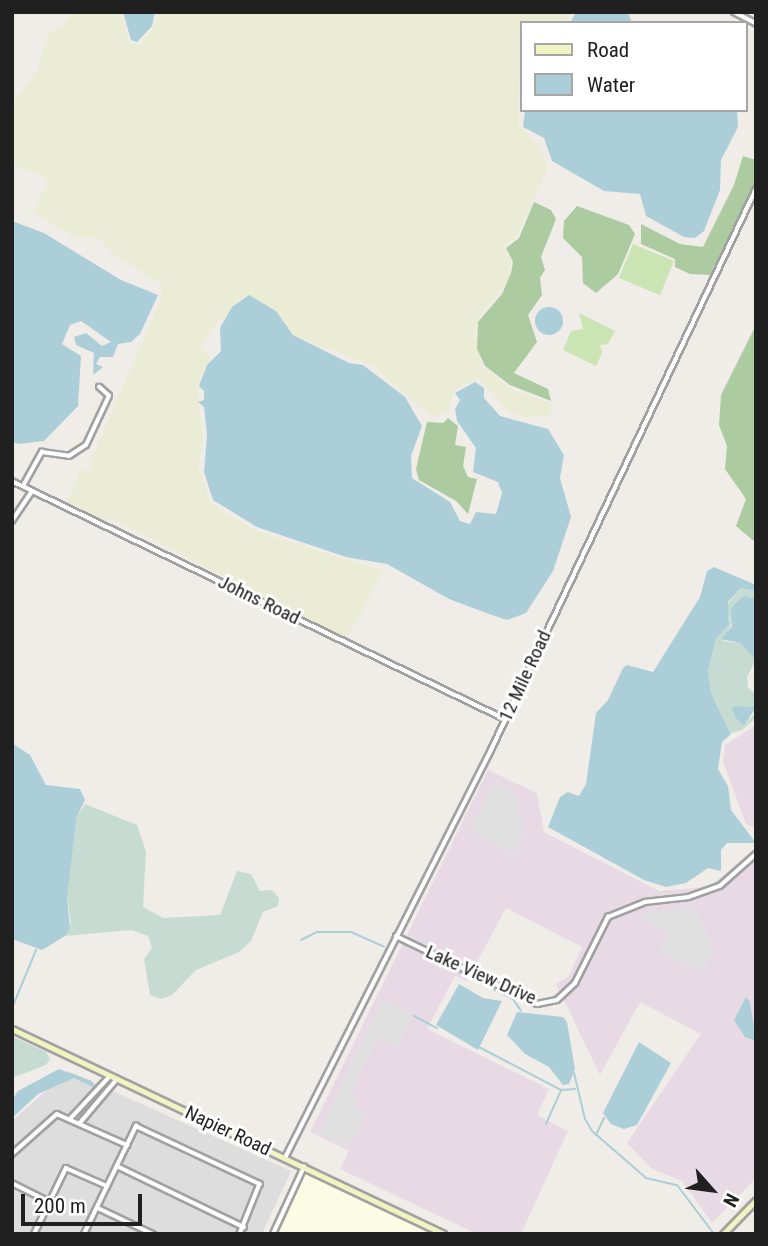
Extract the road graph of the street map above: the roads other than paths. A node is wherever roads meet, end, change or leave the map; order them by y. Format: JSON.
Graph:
{"nodes":[{"id":1,"x":734,"y":12,"type":"edge"},
{"id":2,"x":756,"y":23,"type":"edge"},
{"id":3,"x":756,"y":189,"type":"edge"},
{"id":4,"x":99,"y":387,"type":"dead end"},
{"id":5,"x":12,"y":481,"type":"edge"},
{"id":6,"x":23,"y":486,"type":"junction"},
{"id":7,"x":32,"y":491,"type":"junction"},
{"id":8,"x":12,"y":521,"type":"edge"},
{"id":9,"x":505,"y":719,"type":"junction"},
{"id":10,"x":756,"y":854,"type":"edge"},
{"id":11,"x":396,"y":936,"type":"junction"},
{"id":12,"x":12,"y":1029,"type":"edge"},
{"id":13,"x":110,"y":1076,"type":"junction"},
{"id":14,"x":117,"y":1079,"type":"junction"},
{"id":15,"x":71,"y":1118,"type":"junction"},
{"id":16,"x":80,"y":1123,"type":"junction"},
{"id":17,"x":127,"y":1145,"type":"junction"},
{"id":18,"x":12,"y":1154,"type":"edge"},
{"id":19,"x":285,"y":1158,"type":"junction"},
{"id":20,"x":117,"y":1166,"type":"junction"},
{"id":21,"x":304,"y":1167,"type":"junction"},
{"id":22,"x":12,"y":1183,"type":"edge"},
{"id":23,"x":107,"y":1186,"type":"junction"},
{"id":24,"x":756,"y":1200,"type":"edge"},
{"id":25,"x":50,"y":1202,"type":"junction"},
{"id":26,"x":97,"y":1207,"type":"junction"},
{"id":27,"x":244,"y":1227,"type":"junction"},
{"id":28,"x":34,"y":1234,"type":"edge"},
{"id":29,"x":84,"y":1234,"type":"edge"},
{"id":30,"x":153,"y":1234,"type":"edge"},
{"id":31,"x":240,"y":1234,"type":"edge"},
{"id":32,"x":272,"y":1234,"type":"edge"},
{"id":33,"x":443,"y":1234,"type":"edge"},
{"id":34,"x":723,"y":1234,"type":"edge"}],
"edges":[{"from":1,"to":2,"type":"street"},
{"from":3,"to":9,"type":"street","name":"12 Mile Road"},
{"from":4,"to":6,"type":"street"},
{"from":5,"to":6,"type":"street","name":"Johns Road"},
{"from":6,"to":7,"type":"street","name":"Johns Road"},
{"from":7,"to":8,"type":"street"},
{"from":7,"to":9,"type":"street","name":"Johns Road"},
{"from":9,"to":11,"type":"street","name":"12 Mile Road"},
{"from":10,"to":11,"type":"street","name":"Lake View Drive"},
{"from":11,"to":19,"type":"street","name":"12 Mile Road"},
{"from":12,"to":13,"type":"street","name":"Napier Road"},
{"from":13,"to":14,"type":"street","name":"Napier Road"},
{"from":13,"to":15,"type":"street"},
{"from":14,"to":16,"type":"street"},
{"from":14,"to":19,"type":"street","name":"Napier Road"},
{"from":15,"to":16,"type":"street"},
{"from":15,"to":18,"type":"street"},
{"from":16,"to":17,"type":"street"},
{"from":17,"to":20,"type":"street"},
{"from":17,"to":27,"type":"street"},
{"from":19,"to":21,"type":"street","name":"Napier Road"},
{"from":20,"to":23,"type":"street"},
{"from":20,"to":27,"type":"street"},
{"from":21,"to":32,"type":"street"},
{"from":21,"to":33,"type":"street","name":"Napier Road"},
{"from":22,"to":25,"type":"street"},
{"from":23,"to":25,"type":"street"},
{"from":23,"to":26,"type":"street"},
{"from":24,"to":34,"type":"street"},
{"from":25,"to":28,"type":"street"},
{"from":26,"to":29,"type":"street"},
{"from":26,"to":30,"type":"street"},
{"from":27,"to":31,"type":"street"}]}
